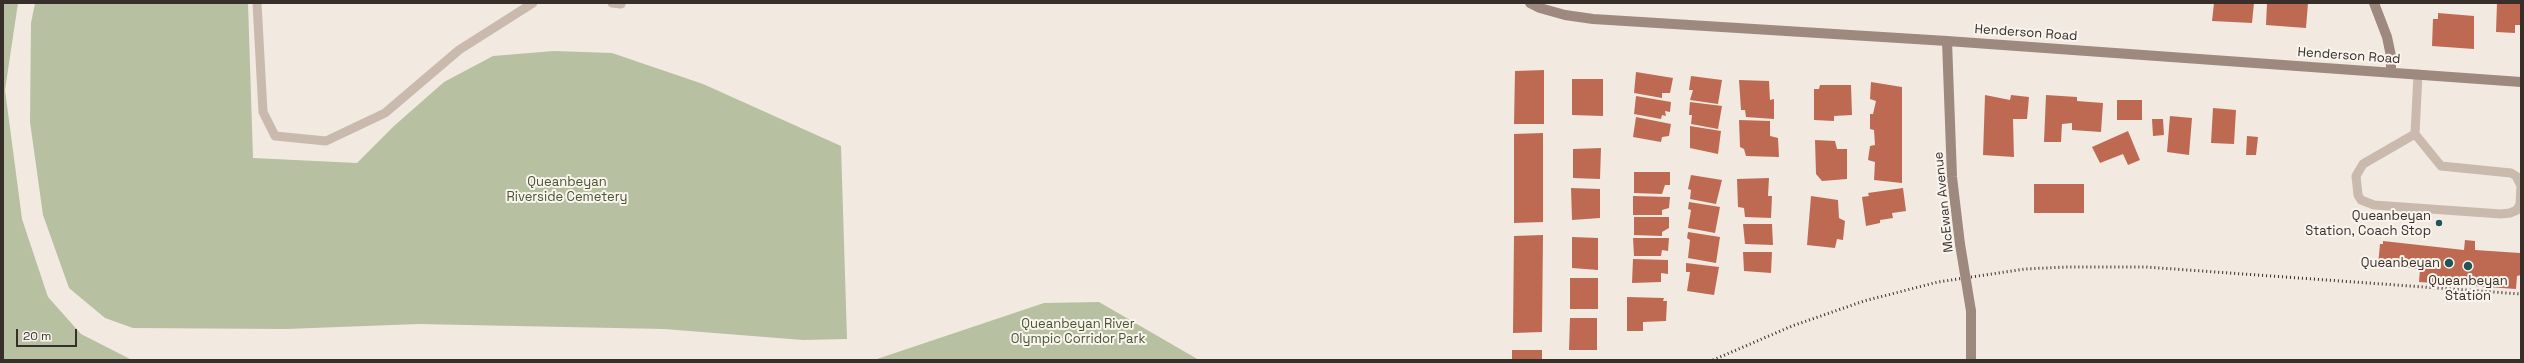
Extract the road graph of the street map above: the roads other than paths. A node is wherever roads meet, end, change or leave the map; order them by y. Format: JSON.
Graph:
{"nodes":[{"id":1,"x":257,"y":3,"type":"edge"},
{"id":2,"x":533,"y":3,"type":"edge"},
{"id":3,"x":612,"y":3,"type":"edge"},
{"id":4,"x":620,"y":3,"type":"edge"},
{"id":5,"x":1530,"y":3,"type":"edge"},
{"id":6,"x":2374,"y":3,"type":"edge"},
{"id":7,"x":1946,"y":41,"type":"junction"},
{"id":8,"x":2391,"y":72,"type":"junction"},
{"id":9,"x":2418,"y":74,"type":"junction"},
{"id":10,"x":2521,"y":82,"type":"edge"},
{"id":11,"x":2415,"y":134,"type":"junction"},
{"id":12,"x":1970,"y":360,"type":"edge"}],
"edges":[{"from":1,"to":2,"type":"lane"},
{"from":3,"to":4,"type":"lane"},
{"from":5,"to":7,"type":"street","name":"Henderson Road"},
{"from":6,"to":8,"type":"street"},
{"from":7,"to":8,"type":"street","name":"Henderson Road"},
{"from":7,"to":12,"type":"street","name":"McEwan Avenue","bridge":true},
{"from":8,"to":9,"type":"street","name":"Henderson Road"},
{"from":9,"to":10,"type":"street","name":"Henderson Road"},
{"from":9,"to":11,"type":"lane"},
{"from":11,"to":11,"type":"lane"}]}
